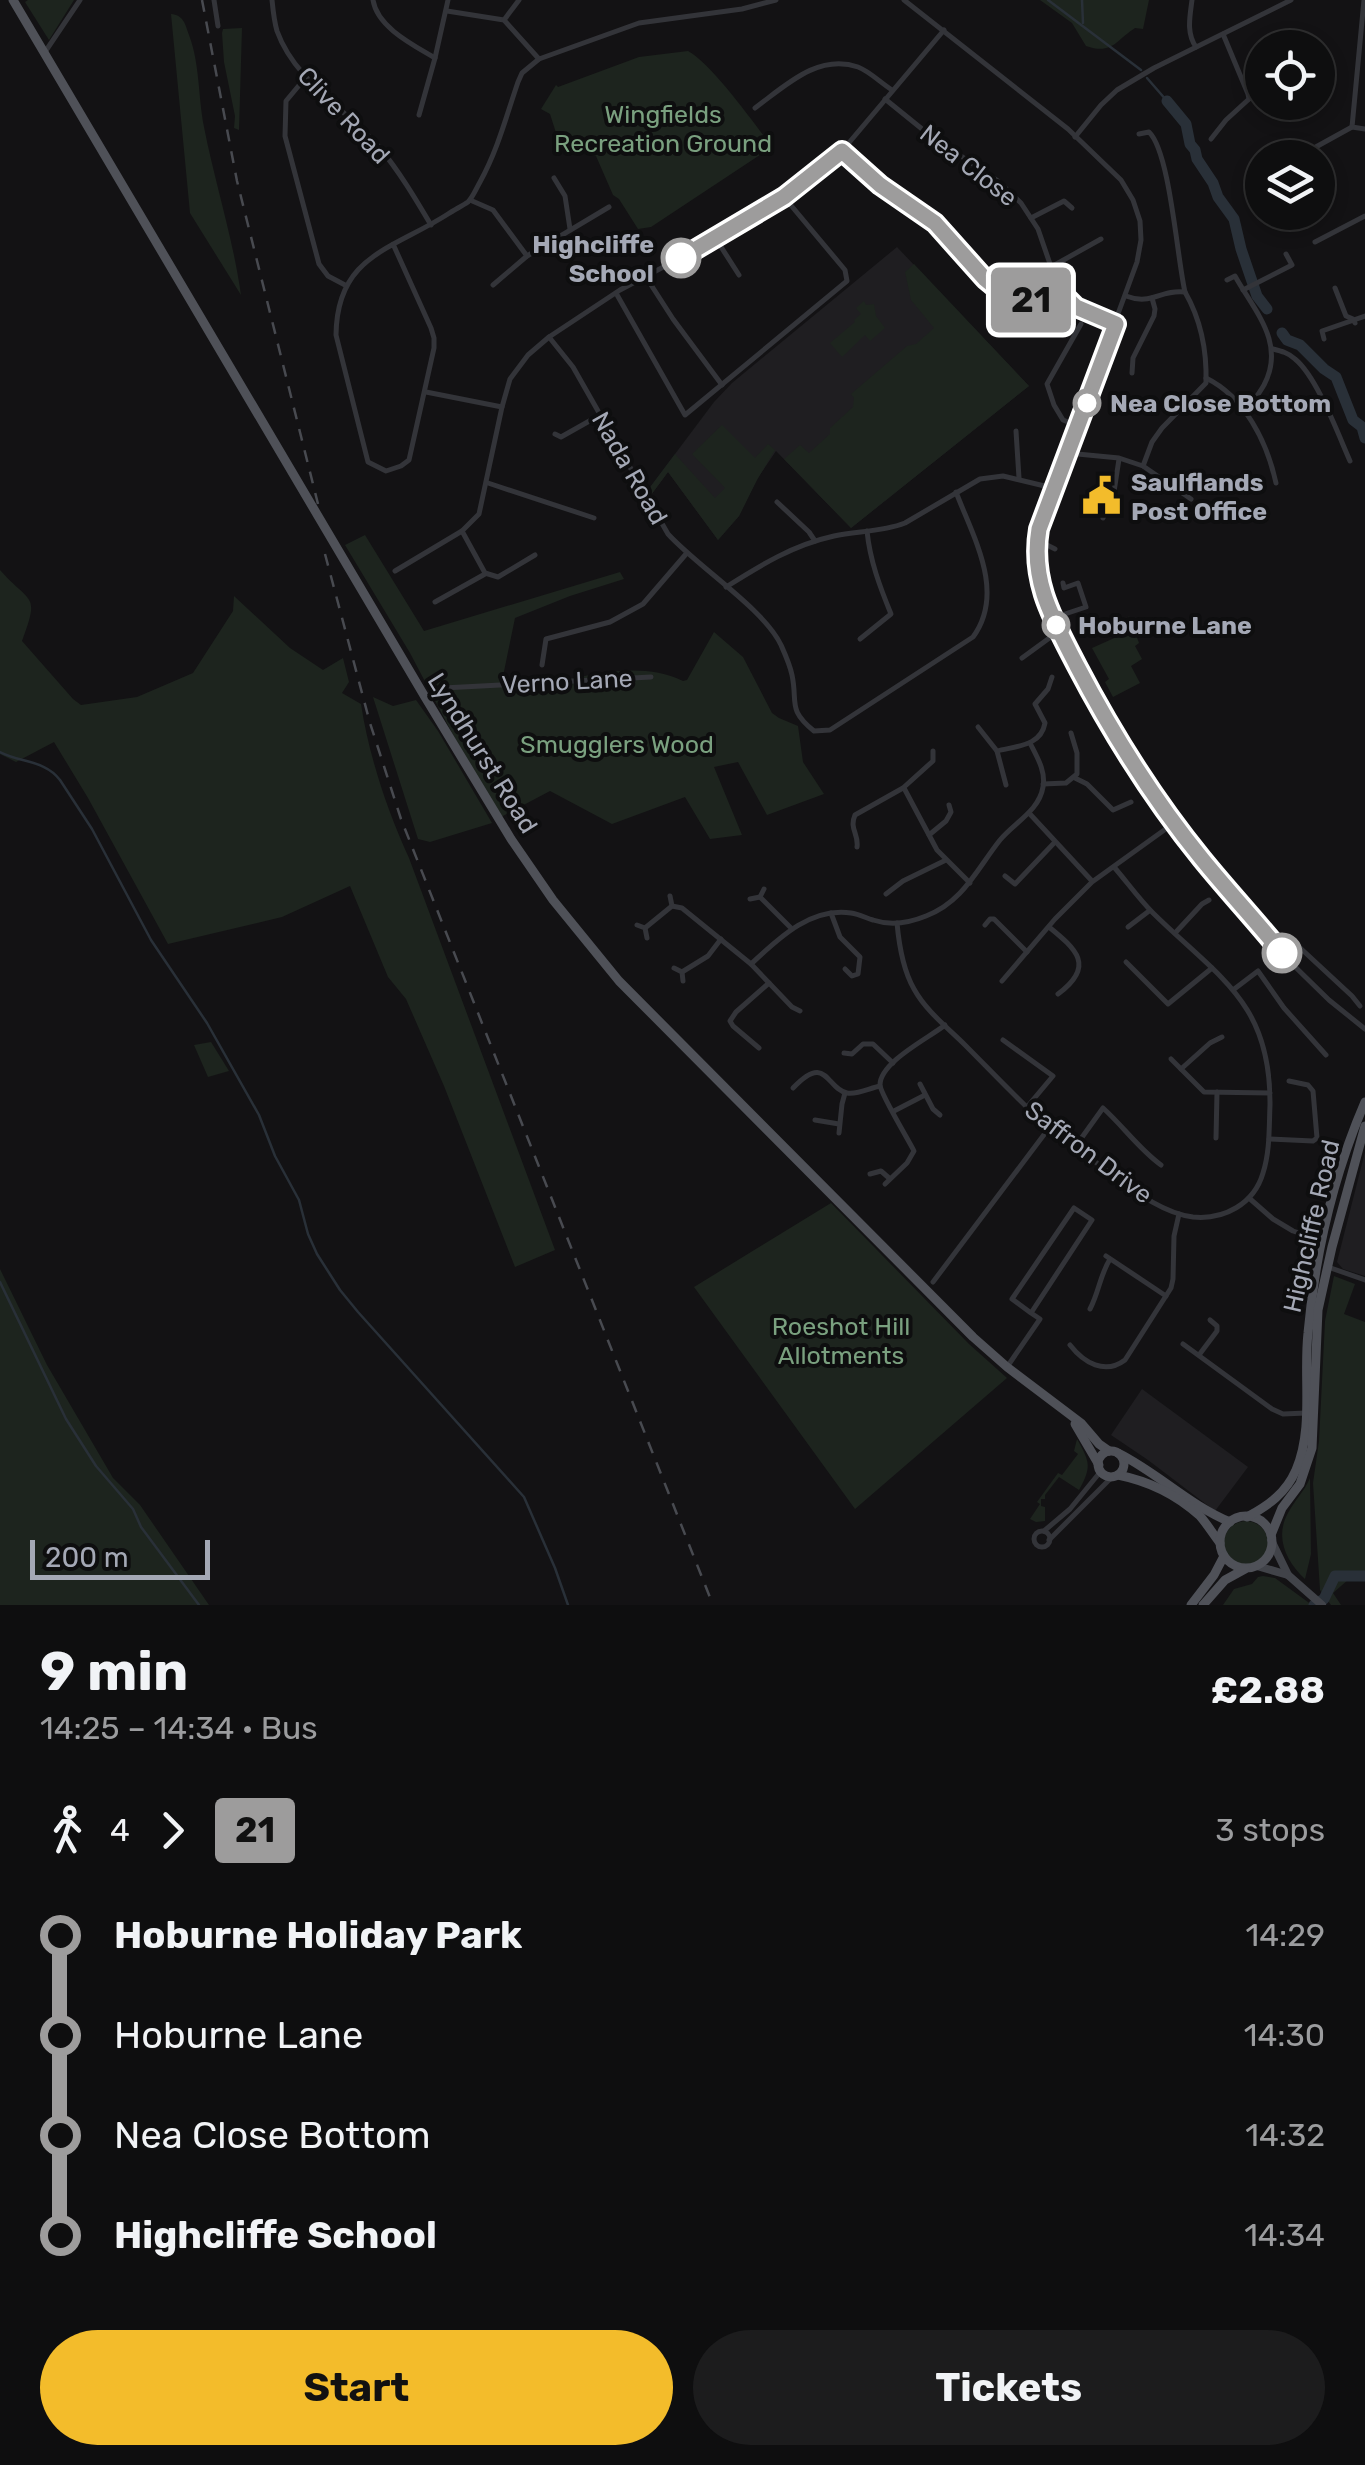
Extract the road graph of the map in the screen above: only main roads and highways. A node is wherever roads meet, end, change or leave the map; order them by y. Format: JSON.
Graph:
{"nodes":[{"id":1,"x":13,"y":0,"type":"edge"},
{"id":2,"x":1365,"y":1102,"type":"edge"},
{"id":3,"x":1365,"y":1126,"type":"edge"},
{"id":4,"x":1066,"y":1412,"type":"junction"},
{"id":5,"x":1114,"y":1452,"type":"junction"},
{"id":6,"x":1100,"y":1468,"type":"junction"},
{"id":7,"x":1115,"y":1476,"type":"junction"},
{"id":8,"x":1247,"y":1516,"type":"junction"},
{"id":9,"x":1230,"y":1522,"type":"junction"},
{"id":10,"x":1271,"y":1538,"type":"junction"},
{"id":11,"x":1220,"y":1543,"type":"junction"},
{"id":12,"x":1224,"y":1556,"type":"junction"},
{"id":13,"x":1252,"y":1567,"type":"junction"},
{"id":14,"x":1288,"y":1575,"type":"junction"},
{"id":15,"x":1320,"y":1603,"type":"edge"},
{"id":16,"x":1191,"y":1605,"type":"edge"},
{"id":17,"x":1203,"y":1605,"type":"edge"}],
"edges":[{"from":1,"to":4,"type":"main road","name":"Lyndhurst Road"},
{"from":2,"to":8,"type":"main road","name":"Highcliffe Road"},
{"from":3,"to":10,"type":"main road","name":"Highcliffe Road"},
{"from":4,"to":5,"type":"main road","name":"Lyndhurst Road"},
{"from":4,"to":6,"type":"main road","name":"Lyndhurst Road"},
{"from":5,"to":6,"type":"main road"},
{"from":5,"to":7,"type":"main road"},
{"from":5,"to":9,"type":"main road","name":"Lyndhurst Road"},
{"from":6,"to":7,"type":"main road"},
{"from":7,"to":11,"type":"main road"},
{"from":8,"to":9,"type":"main road"},
{"from":8,"to":10,"type":"main road"},
{"from":9,"to":11,"type":"main road"},
{"from":10,"to":13,"type":"main road"},
{"from":10,"to":14,"type":"main road"},
{"from":11,"to":12,"type":"main road"},
{"from":12,"to":13,"type":"main road"},
{"from":12,"to":16,"type":"main road"},
{"from":13,"to":14,"type":"main road"},
{"from":13,"to":17,"type":"main road"},
{"from":14,"to":15,"type":"main road"}]}
